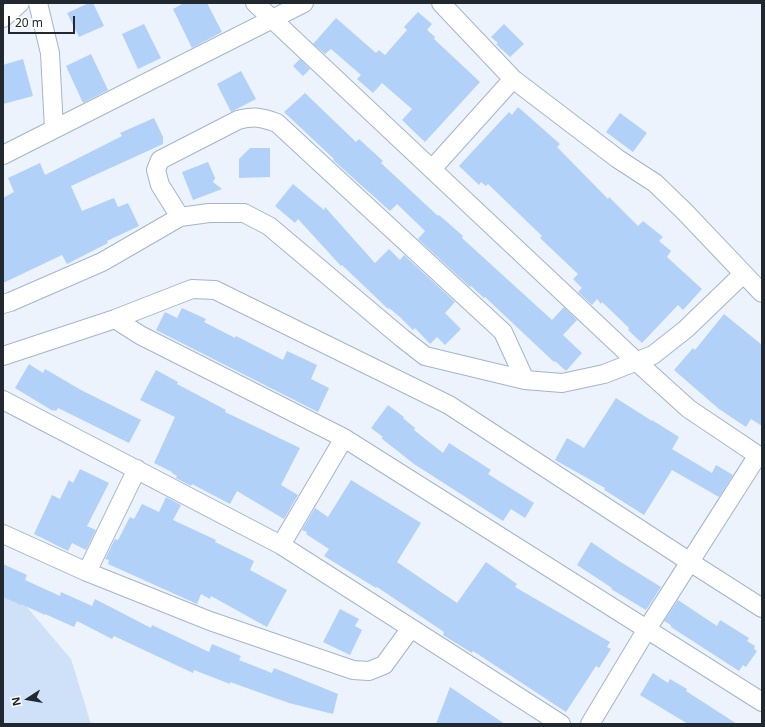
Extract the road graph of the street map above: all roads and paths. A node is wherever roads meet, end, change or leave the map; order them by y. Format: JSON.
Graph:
{"nodes":[{"id":1,"x":20,"y":3,"type":"edge"},
{"id":2,"x":38,"y":3,"type":"edge"},
{"id":3,"x":255,"y":3,"type":"edge"},
{"id":4,"x":304,"y":3,"type":"edge"},
{"id":5,"x":441,"y":3,"type":"edge"},
{"id":6,"x":3,"y":18,"type":"edge"},
{"id":7,"x":271,"y":19,"type":"junction"},
{"id":8,"x":513,"y":78,"type":"junction"},
{"id":9,"x":54,"y":129,"type":"junction"},
{"id":10,"x":3,"y":155,"type":"edge"},
{"id":11,"x":432,"y":169,"type":"junction"},
{"id":12,"x":180,"y":217,"type":"junction"},
{"id":13,"x":743,"y":274,"type":"junction"},
{"id":14,"x":762,"y":293,"type":"edge"},
{"id":15,"x":3,"y":304,"type":"edge"},
{"id":16,"x":114,"y":319,"type":"junction"},
{"id":17,"x":3,"y":356,"type":"edge"},
{"id":18,"x":637,"y":362,"type":"junction"},
{"id":19,"x":525,"y":380,"type":"junction"},
{"id":20,"x":3,"y":400,"type":"edge"},
{"id":21,"x":344,"y":438,"type":"junction"},
{"id":22,"x":760,"y":457,"type":"edge"},
{"id":23,"x":137,"y":469,"type":"junction"},
{"id":24,"x":3,"y":534,"type":"edge"},
{"id":25,"x":281,"y":545,"type":"junction"},
{"id":26,"x":690,"y":562,"type":"junction"},
{"id":27,"x":87,"y":572,"type":"junction"},
{"id":28,"x":762,"y":608,"type":"edge"},
{"id":29,"x":410,"y":628,"type":"junction"},
{"id":30,"x":647,"y":629,"type":"junction"},
{"id":31,"x":762,"y":702,"type":"edge"},
{"id":32,"x":561,"y":724,"type":"edge"},
{"id":33,"x":590,"y":724,"type":"edge"}],
"edges":[{"from":1,"to":6,"type":"street"},
{"from":2,"to":9,"type":"street"},
{"from":3,"to":7,"type":"street"},
{"from":4,"to":7,"type":"street"},
{"from":5,"to":8,"type":"street"},
{"from":7,"to":9,"type":"street"},
{"from":7,"to":11,"type":"street"},
{"from":8,"to":11,"type":"street"},
{"from":8,"to":13,"type":"street"},
{"from":9,"to":10,"type":"street"},
{"from":11,"to":18,"type":"street"},
{"from":12,"to":15,"type":"street"},
{"from":12,"to":19,"type":"street"},
{"from":12,"to":19,"type":"street"},
{"from":13,"to":14,"type":"street"},
{"from":13,"to":18,"type":"street"},
{"from":16,"to":17,"type":"street"},
{"from":16,"to":21,"type":"street"},
{"from":16,"to":26,"type":"street"},
{"from":18,"to":19,"type":"street"},
{"from":18,"to":22,"type":"street"},
{"from":20,"to":23,"type":"street"},
{"from":21,"to":25,"type":"street"},
{"from":21,"to":30,"type":"street"},
{"from":22,"to":26,"type":"street"},
{"from":23,"to":25,"type":"street"},
{"from":23,"to":27,"type":"street"},
{"from":24,"to":27,"type":"street"},
{"from":25,"to":29,"type":"street"},
{"from":26,"to":28,"type":"street"},
{"from":26,"to":30,"type":"street"},
{"from":27,"to":29,"type":"street"},
{"from":29,"to":32,"type":"street"},
{"from":30,"to":31,"type":"street"},
{"from":30,"to":33,"type":"street"}]}
